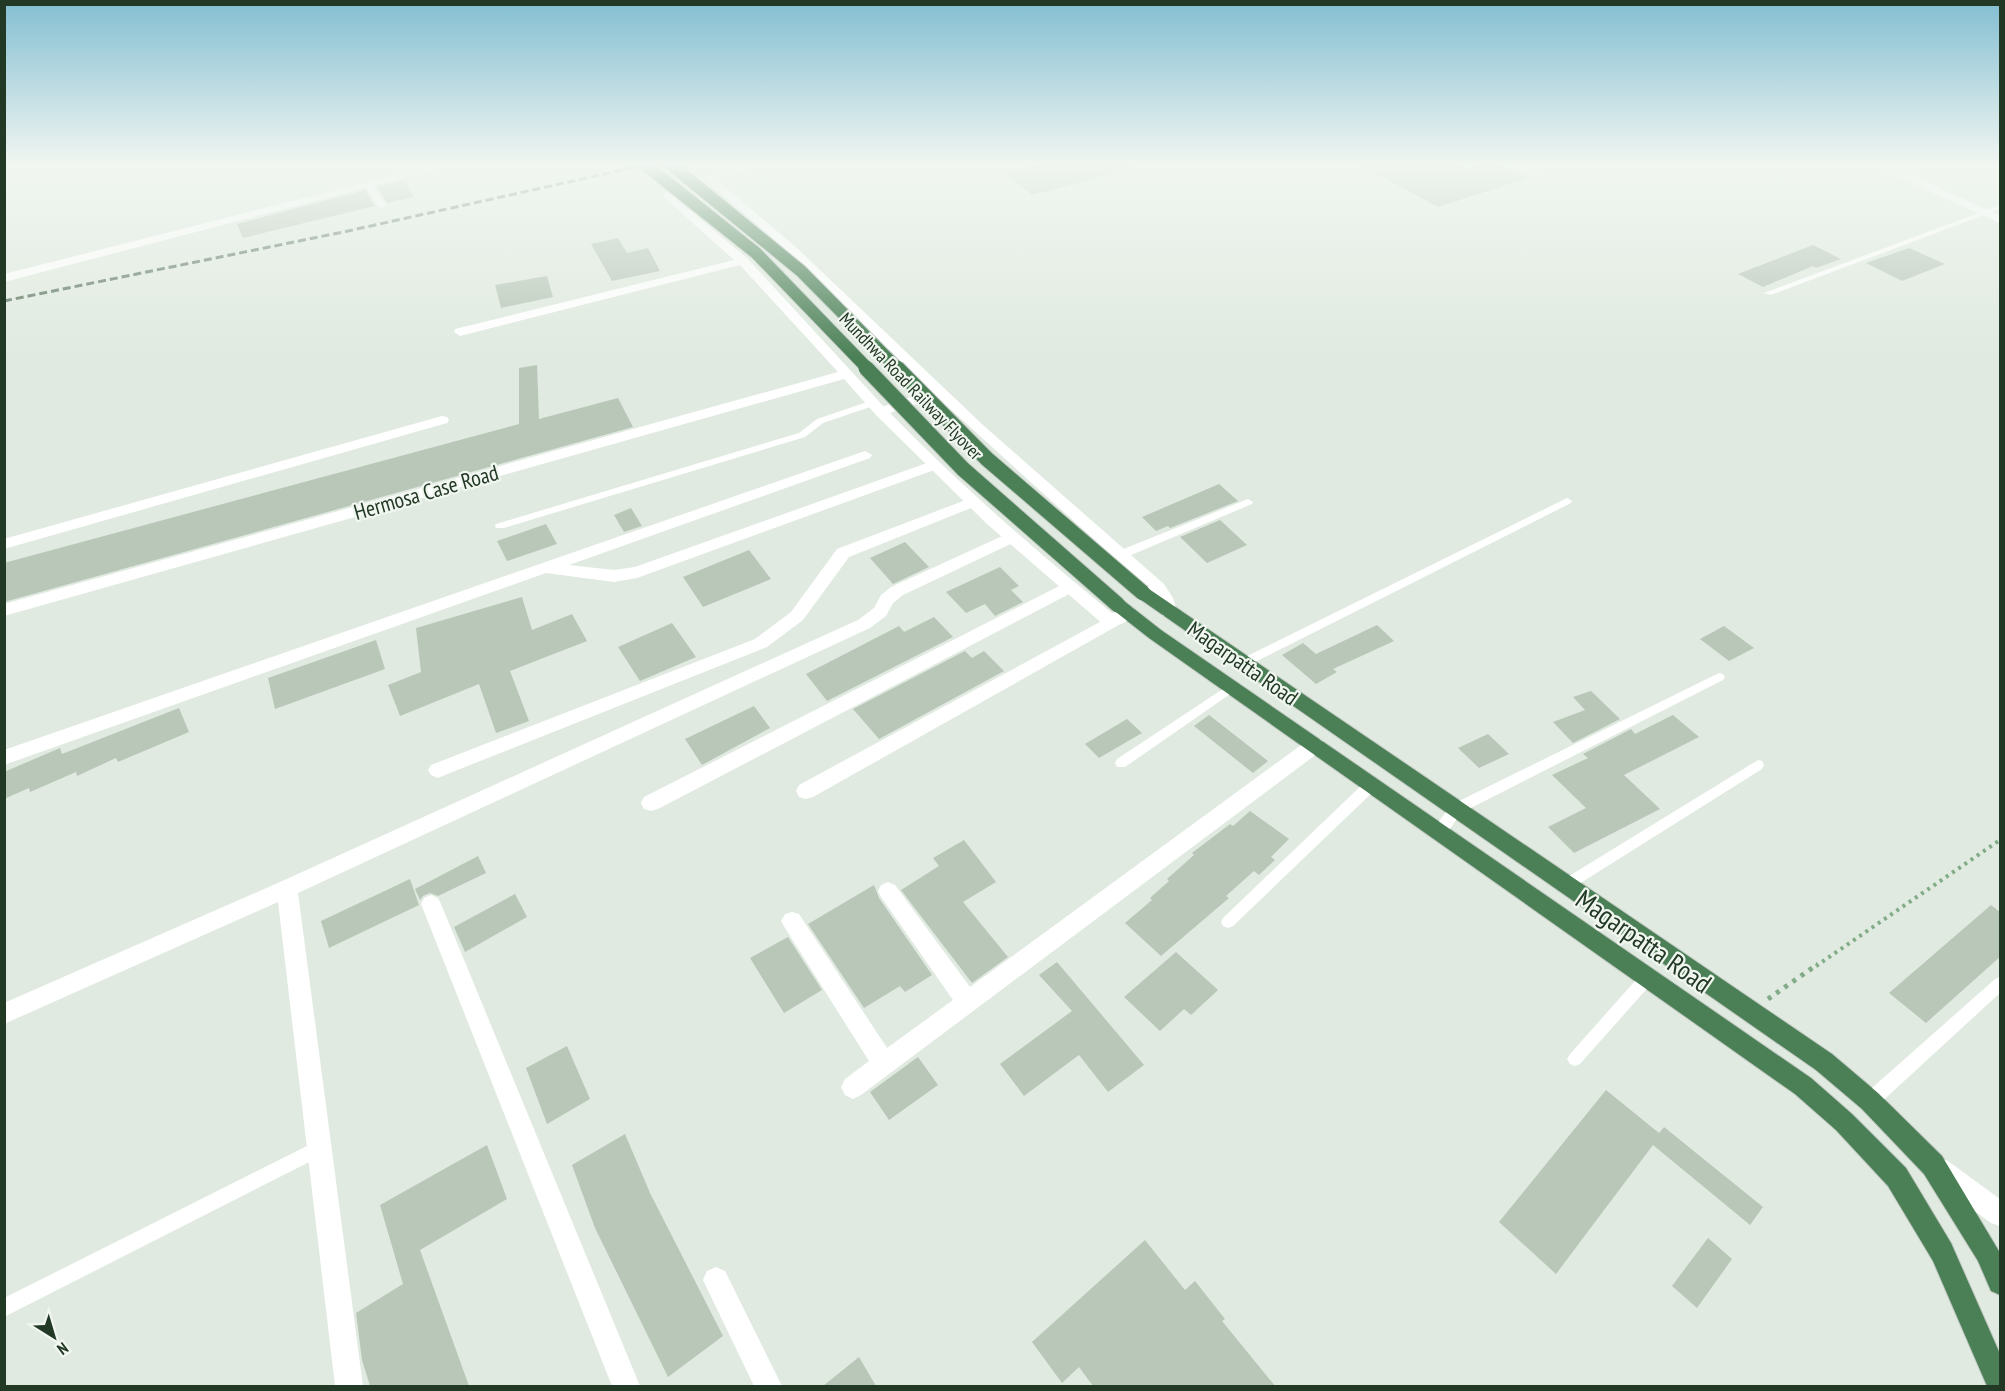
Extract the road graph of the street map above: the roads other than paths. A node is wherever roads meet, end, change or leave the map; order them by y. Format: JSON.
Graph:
{"nodes":[{"id":1,"x":200,"y":228,"type":"edge"},
{"id":2,"x":705,"y":228,"type":"edge"},
{"id":3,"x":725,"y":228,"type":"edge"},
{"id":4,"x":748,"y":228,"type":"edge"},
{"id":5,"x":767,"y":228,"type":"edge"},
{"id":6,"x":1942,"y":228,"type":"edge"},
{"id":7,"x":743,"y":261,"type":"junction"},
{"id":8,"x":4,"y":278,"type":"edge"},
{"id":9,"x":1768,"y":293,"type":"dead end"},
{"id":10,"x":460,"y":332,"type":"dead end"},
{"id":11,"x":847,"y":374,"type":"junction"},
{"id":12,"x":940,"y":391,"type":"junction"},
{"id":13,"x":877,"y":408,"type":"junction"},
{"id":14,"x":442,"y":420,"type":"dead end"},
{"id":15,"x":865,"y":455,"type":"dead end"},
{"id":16,"x":932,"y":466,"type":"junction"},
{"id":17,"x":1567,"y":501,"type":"dead end"},
{"id":18,"x":1248,"y":502,"type":"dead end"},
{"id":19,"x":971,"y":503,"type":"junction"},
{"id":20,"x":500,"y":526,"type":"dead end"},
{"id":21,"x":1011,"y":537,"type":"junction"},
{"id":22,"x":4,"y":544,"type":"edge"},
{"id":23,"x":1120,"y":555,"type":"junction"},
{"id":24,"x":543,"y":568,"type":"junction"},
{"id":25,"x":1069,"y":587,"type":"junction"},
{"id":26,"x":4,"y":610,"type":"edge"},
{"id":27,"x":1168,"y":612,"type":"junction"},
{"id":28,"x":1118,"y":613,"type":"junction"},
{"id":29,"x":1155,"y":634,"type":"joint"},
{"id":30,"x":1243,"y":663,"type":"junction"},
{"id":31,"x":1719,"y":677,"type":"dead end"},
{"id":32,"x":1232,"y":687,"type":"junction"},
{"id":33,"x":1315,"y":745,"type":"junction"},
{"id":34,"x":4,"y":758,"type":"edge"},
{"id":35,"x":1120,"y":763,"type":"dead end"},
{"id":36,"x":1758,"y":765,"type":"dead end"},
{"id":37,"x":438,"y":770,"type":"dead end"},
{"id":38,"x":1371,"y":784,"type":"junction"},
{"id":39,"x":806,"y":791,"type":"dead end"},
{"id":40,"x":651,"y":803,"type":"dead end"},
{"id":41,"x":1456,"y":809,"type":"junction"},
{"id":42,"x":1439,"y":832,"type":"junction"},
{"id":43,"x":1566,"y":885,"type":"junction"},
{"id":44,"x":287,"y":888,"type":"junction"},
{"id":45,"x":888,"y":891,"type":"dead end"},
{"id":46,"x":431,"y":904,"type":"dead end"},
{"id":47,"x":792,"y":921,"type":"dead end"},
{"id":48,"x":1228,"y":922,"type":"dead end"},
{"id":49,"x":1647,"y":978,"type":"junction"},
{"id":50,"x":2001,"y":984,"type":"edge"},
{"id":51,"x":967,"y":1002,"type":"junction"},
{"id":52,"x":4,"y":1014,"type":"edge"},
{"id":53,"x":1575,"y":1059,"type":"dead end"},
{"id":54,"x":884,"y":1063,"type":"junction"},
{"id":55,"x":853,"y":1087,"type":"dead end"},
{"id":56,"x":1870,"y":1101,"type":"junction"},
{"id":57,"x":319,"y":1148,"type":"junction"},
{"id":58,"x":1933,"y":1165,"type":"junction"},
{"id":59,"x":2001,"y":1214,"type":"edge"},
{"id":60,"x":716,"y":1280,"type":"dead end"},
{"id":61,"x":2001,"y":1282,"type":"edge"},
{"id":62,"x":4,"y":1308,"type":"edge"},
{"id":63,"x":2001,"y":1384,"type":"edge"},
{"id":64,"x":349,"y":1386,"type":"edge"},
{"id":65,"x":626,"y":1386,"type":"edge"},
{"id":66,"x":768,"y":1386,"type":"edge"}],
"edges":[{"from":1,"to":8,"type":"street"},
{"from":2,"to":7,"type":"street"},
{"from":3,"to":28,"type":"highway","name":"Mundhwa Road Railway Flyover","bridge":true},
{"from":4,"to":27,"type":"highway","name":"Mundhwa Road Railway Flyover","bridge":true},
{"from":5,"to":12,"type":"street"},
{"from":6,"to":9,"type":"lane"},
{"from":7,"to":10,"type":"street"},
{"from":7,"to":11,"type":"street"},
{"from":11,"to":13,"type":"street"},
{"from":11,"to":26,"type":"street","name":"Hermosa Case Road"},
{"from":12,"to":13,"type":"street"},
{"from":12,"to":23,"type":"street"},
{"from":13,"to":16,"type":"street"},
{"from":13,"to":20,"type":"lane"},
{"from":14,"to":22,"type":"street"},
{"from":15,"to":24,"type":"street"},
{"from":16,"to":19,"type":"street"},
{"from":16,"to":24,"type":"street"},
{"from":17,"to":30,"type":"lane"},
{"from":18,"to":23,"type":"lane"},
{"from":19,"to":21,"type":"street"},
{"from":19,"to":37,"type":"street"},
{"from":21,"to":25,"type":"street"},
{"from":21,"to":44,"type":"street"},
{"from":23,"to":27,"type":"street"},
{"from":24,"to":34,"type":"street"},
{"from":25,"to":28,"type":"street"},
{"from":25,"to":40,"type":"street"},
{"from":27,"to":30,"type":"highway","name":"Magarpatta Road"},
{"from":28,"to":29,"type":"highway","name":"Mundhwa Road Railway Flyover"},
{"from":28,"to":39,"type":"street"},
{"from":29,"to":32,"type":"highway","name":"Magarpatta Road"},
{"from":30,"to":41,"type":"highway","name":"Magarpatta Road"},
{"from":31,"to":41,"type":"lane"},
{"from":32,"to":33,"type":"highway","name":"Magarpatta Road"},
{"from":32,"to":35,"type":"lane"},
{"from":33,"to":38,"type":"highway","name":"Magarpatta Road"},
{"from":33,"to":51,"type":"street"},
{"from":36,"to":43,"type":"lane"},
{"from":38,"to":42,"type":"highway","name":"Magarpatta Road"},
{"from":38,"to":48,"type":"lane"},
{"from":41,"to":42,"type":"lane"},
{"from":41,"to":43,"type":"highway","name":"Magarpatta Road"},
{"from":42,"to":49,"type":"highway","name":"Magarpatta Road"},
{"from":43,"to":56,"type":"highway","name":"Magarpatta Road"},
{"from":44,"to":52,"type":"street"},
{"from":44,"to":57,"type":"street"},
{"from":45,"to":51,"type":"street"},
{"from":46,"to":65,"type":"street"},
{"from":47,"to":54,"type":"street"},
{"from":49,"to":53,"type":"lane"},
{"from":49,"to":63,"type":"highway","name":"Magarpatta Road"},
{"from":50,"to":56,"type":"lane"},
{"from":51,"to":54,"type":"street"},
{"from":54,"to":55,"type":"street"},
{"from":56,"to":58,"type":"highway","name":"Magarpatta Road"},
{"from":57,"to":62,"type":"lane"},
{"from":57,"to":64,"type":"street"},
{"from":58,"to":59,"type":"street"},
{"from":58,"to":61,"type":"highway","name":"Magarpatta Road"},
{"from":60,"to":66,"type":"street"}]}
